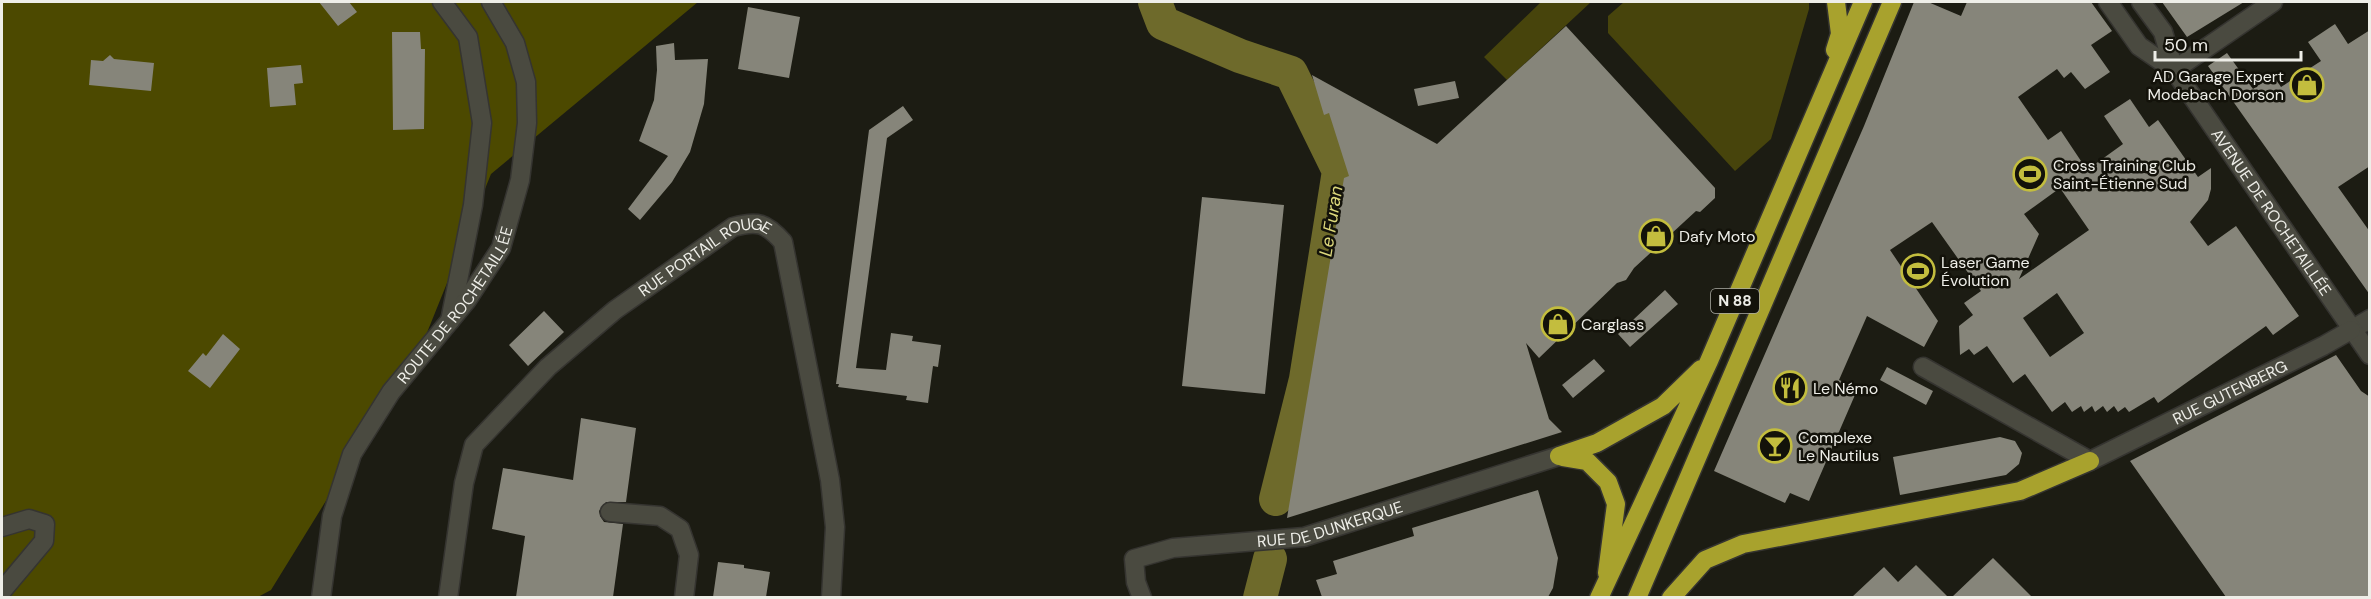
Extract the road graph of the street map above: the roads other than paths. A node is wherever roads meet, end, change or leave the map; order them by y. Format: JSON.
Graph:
{"nodes":[{"id":1,"x":441,"y":2,"type":"edge"},
{"id":2,"x":491,"y":2,"type":"edge"},
{"id":3,"x":1836,"y":2,"type":"edge"},
{"id":4,"x":1863,"y":2,"type":"edge"},
{"id":5,"x":1892,"y":2,"type":"edge"},
{"id":6,"x":2108,"y":2,"type":"edge"},
{"id":7,"x":2141,"y":2,"type":"edge"},
{"id":8,"x":2273,"y":2,"type":"edge"},
{"id":9,"x":2174,"y":70,"type":"junction"},
{"id":10,"x":1821,"y":99,"type":"junction"},
{"id":11,"x":2370,"y":319,"type":"edge"},
{"id":12,"x":450,"y":321,"type":"junction"},
{"id":13,"x":2351,"y":330,"type":"junction"},
{"id":14,"x":2370,"y":355,"type":"edge"},
{"id":15,"x":1709,"y":361,"type":"junction"},
{"id":16,"x":1923,"y":367,"type":"dead end"},
{"id":17,"x":1558,"y":456,"type":"junction"},
{"id":18,"x":2090,"y":461,"type":"junction"},
{"id":19,"x":610,"y":512,"type":"dead end"},
{"id":20,"x":2,"y":527,"type":"edge"},
{"id":21,"x":2,"y":591,"type":"edge"},
{"id":22,"x":1602,"y":591,"type":"edge"},
{"id":23,"x":321,"y":597,"type":"edge"},
{"id":24,"x":448,"y":597,"type":"edge"},
{"id":25,"x":684,"y":597,"type":"edge"},
{"id":26,"x":831,"y":597,"type":"edge"},
{"id":27,"x":1142,"y":597,"type":"edge"},
{"id":28,"x":1637,"y":597,"type":"edge"},
{"id":29,"x":1671,"y":597,"type":"edge"}],
"edges":[{"from":1,"to":12,"type":"street"},
{"from":2,"to":12,"type":"street","name":"ROUTE DE ROCHETAILLÉE"},
{"from":3,"to":10,"type":"highway"},
{"from":4,"to":10,"type":"highway","number":"N 88"},
{"from":5,"to":28,"type":"highway","number":"N 88"},
{"from":6,"to":9,"type":"street","name":"AVENUE DE ROCHETAILLÉE"},
{"from":7,"to":9,"type":"street","name":"AVENUE DE ROCHETAILLÉE"},
{"from":8,"to":9,"type":"street"},
{"from":9,"to":13,"type":"street","name":"AVENUE DE ROCHETAILLÉE"},
{"from":10,"to":15,"type":"highway","number":"N 88"},
{"from":11,"to":13,"type":"street","name":"RUE GUTENBERG"},
{"from":12,"to":23,"type":"street","name":"ROUTE DE ROCHETAILLÉE"},
{"from":13,"to":14,"type":"street","name":"AVENUE DE ROCHETAILLÉE"},
{"from":13,"to":18,"type":"street","name":"RUE GUTENBERG"},
{"from":15,"to":17,"type":"highway"},
{"from":15,"to":22,"type":"highway","number":"N 88"},
{"from":16,"to":18,"type":"street"},
{"from":17,"to":22,"type":"highway"},
{"from":17,"to":27,"type":"street","name":"RUE DE DUNKERQUE"},
{"from":18,"to":29,"type":"highway"},
{"from":19,"to":25,"type":"street"},
{"from":20,"to":21,"type":"street"},
{"from":24,"to":26,"type":"street","name":"RUE PORTAIL ROUGE"}]}
